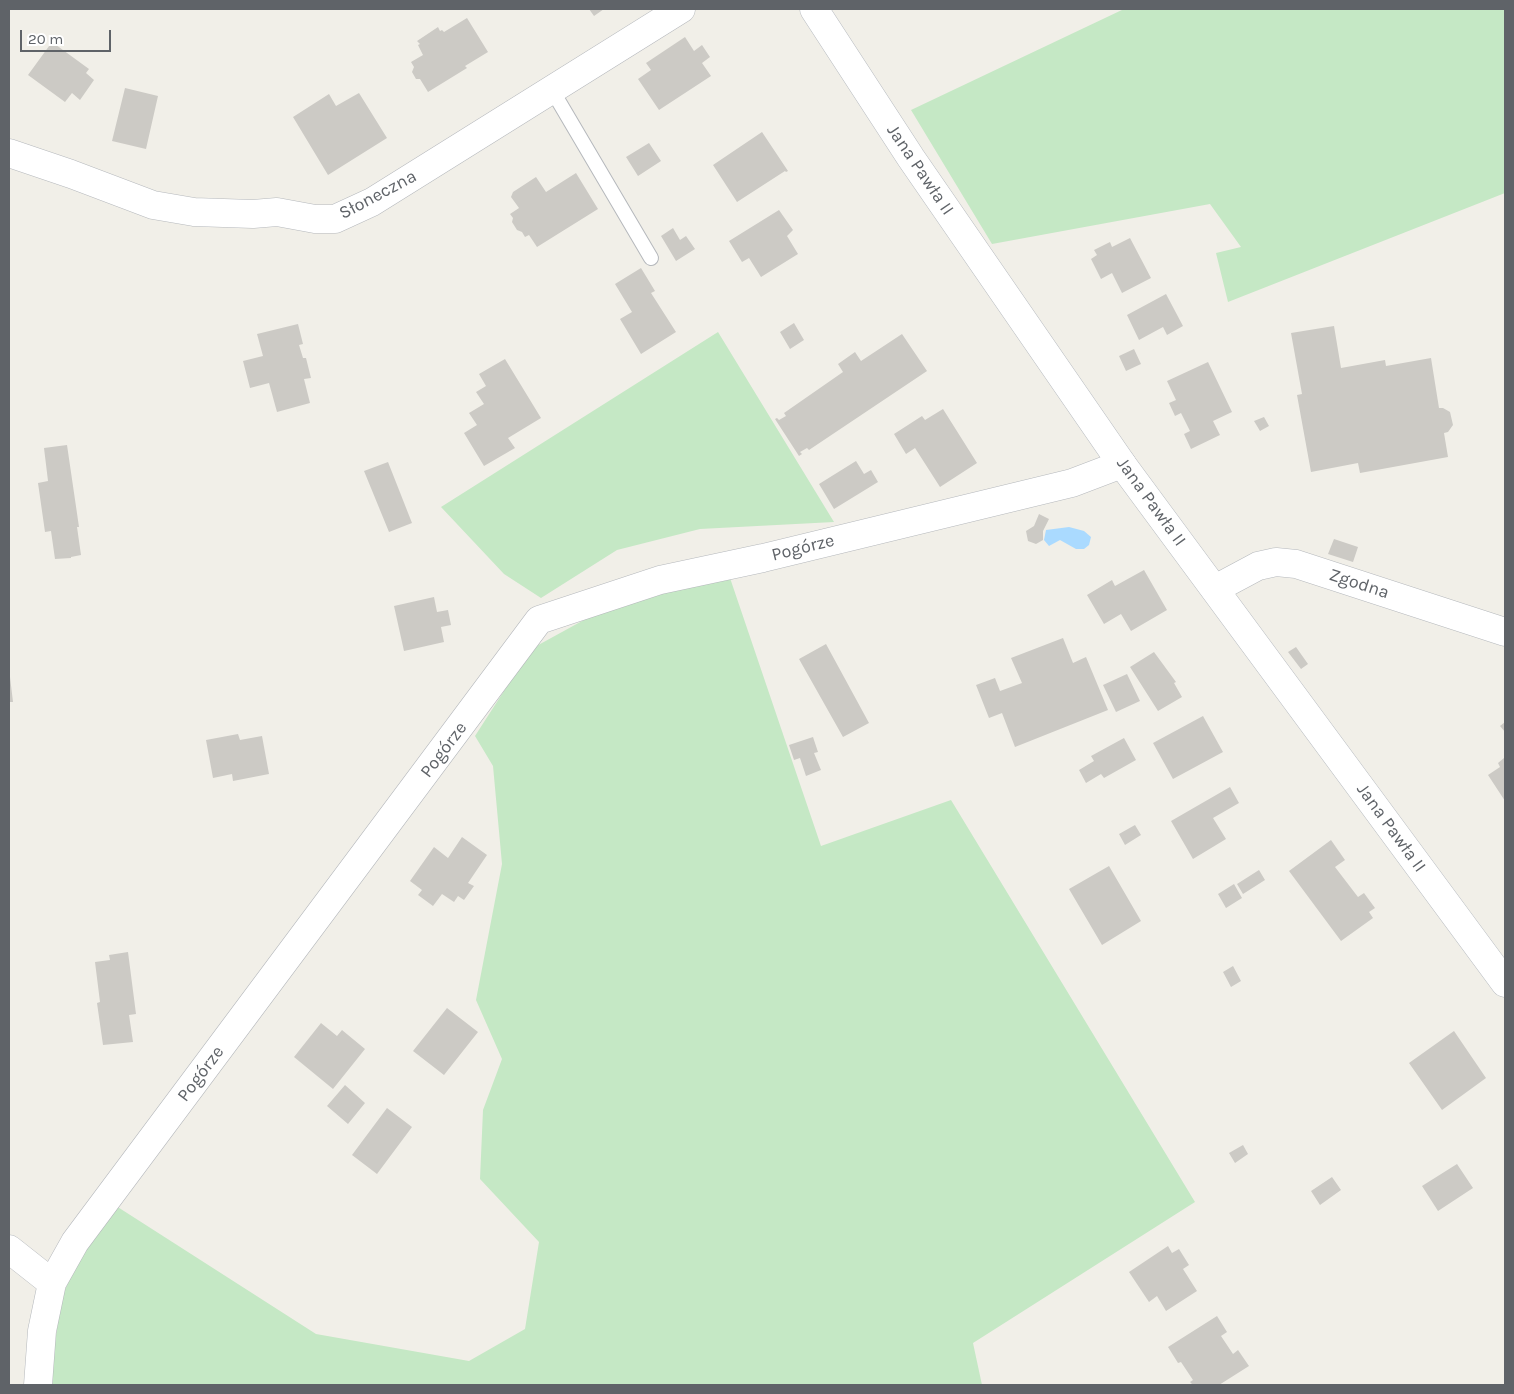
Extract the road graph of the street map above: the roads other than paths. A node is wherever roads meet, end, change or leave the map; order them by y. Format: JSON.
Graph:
{"nodes":[{"id":1,"x":681,"y":9,"type":"edge"},
{"id":2,"x":814,"y":9,"type":"edge"},
{"id":3,"x":552,"y":90,"type":"junction"},
{"id":4,"x":9,"y":153,"type":"edge"},
{"id":5,"x":651,"y":258,"type":"dead end"},
{"id":6,"x":1122,"y":464,"type":"junction"},
{"id":7,"x":1215,"y":589,"type":"junction"},
{"id":8,"x":1505,"y":632,"type":"edge"},
{"id":9,"x":1505,"y":983,"type":"edge"},
{"id":10,"x":9,"y":1249,"type":"edge"},
{"id":11,"x":52,"y":1283,"type":"junction"},
{"id":12,"x":38,"y":1385,"type":"edge"}],
"edges":[{"from":1,"to":3,"type":"street","name":"Słoneczna"},
{"from":2,"to":6,"type":"street","name":"Jana Pawła II"},
{"from":3,"to":4,"type":"street","name":"Słoneczna"},
{"from":3,"to":5,"type":"lane"},
{"from":6,"to":7,"type":"street","name":"Jana Pawła II"},
{"from":6,"to":11,"type":"street","name":"Pogórze"},
{"from":7,"to":8,"type":"street","name":"Zgodna"},
{"from":7,"to":9,"type":"street","name":"Jana Pawła II"},
{"from":10,"to":11,"type":"street"},
{"from":11,"to":12,"type":"street","name":"Pogórze"}]}
